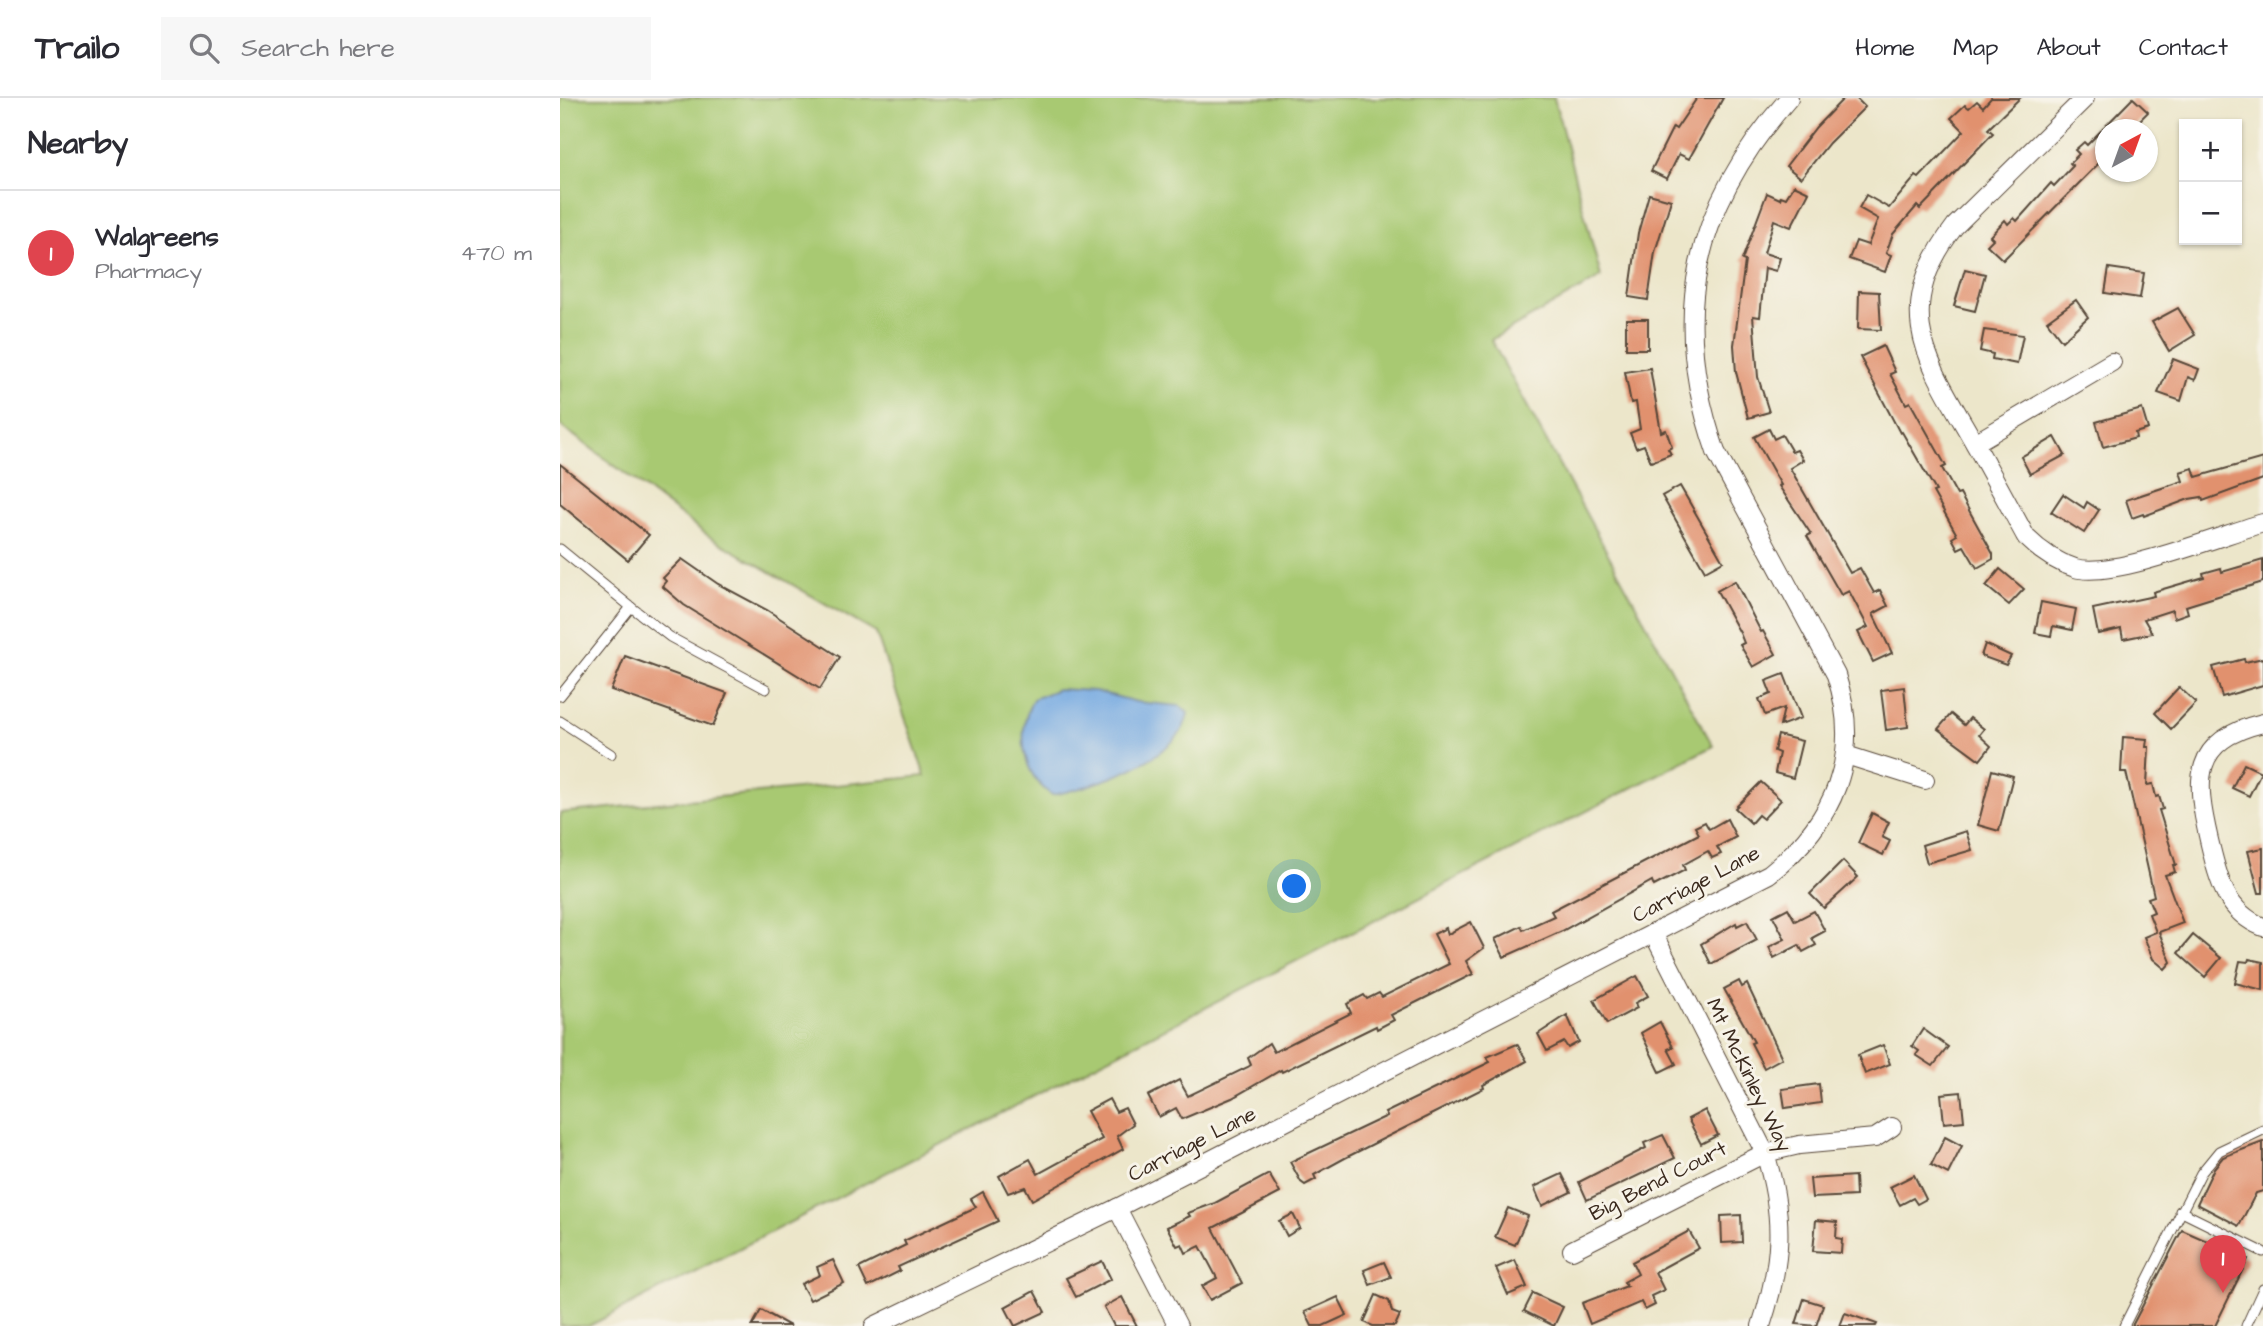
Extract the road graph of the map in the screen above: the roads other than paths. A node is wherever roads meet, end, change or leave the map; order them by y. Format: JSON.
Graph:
{"nodes":[{"id":1,"x":1789,"y":98,"type":"edge"},
{"id":2,"x":2085,"y":98,"type":"edge"},
{"id":3,"x":2112,"y":362,"type":"dead end"},
{"id":4,"x":1975,"y":443,"type":"junction"},
{"id":5,"x":2263,"y":523,"type":"edge"},
{"id":6,"x":560,"y":548,"type":"edge"},
{"id":7,"x":631,"y":607,"type":"junction"},
{"id":8,"x":766,"y":689,"type":"dead end"},
{"id":9,"x":560,"y":696,"type":"edge"},
{"id":10,"x":560,"y":721,"type":"edge"},
{"id":11,"x":2263,"y":723,"type":"edge"},
{"id":12,"x":611,"y":754,"type":"dead end"},
{"id":13,"x":1846,"y":755,"type":"junction"},
{"id":14,"x":1925,"y":780,"type":"dead end"},
{"id":15,"x":2263,"y":927,"type":"edge"},
{"id":16,"x":1653,"y":933,"type":"junction"},
{"id":17,"x":1892,"y":1127,"type":"dead end"},
{"id":18,"x":2263,"y":1130,"type":"edge"},
{"id":19,"x":1765,"y":1153,"type":"junction"},
{"id":20,"x":1117,"y":1208,"type":"junction"},
{"id":21,"x":2180,"y":1211,"type":"junction"},
{"id":22,"x":2263,"y":1239,"type":"edge"},
{"id":23,"x":1572,"y":1250,"type":"dead end"},
{"id":24,"x":2260,"y":1250,"type":"edge"},
{"id":25,"x":2263,"y":1289,"type":"edge"},
{"id":26,"x":874,"y":1326,"type":"edge"},
{"id":27,"x":1178,"y":1326,"type":"edge"},
{"id":28,"x":1760,"y":1326,"type":"edge"},
{"id":29,"x":2124,"y":1326,"type":"edge"},
{"id":30,"x":2246,"y":1326,"type":"edge"}],
"edges":[{"from":1,"to":13,"type":"street","name":"Carriage Lane"},
{"from":2,"to":4,"type":"street"},
{"from":3,"to":4,"type":"street"},
{"from":4,"to":5,"type":"street"},
{"from":6,"to":7,"type":"lane"},
{"from":7,"to":8,"type":"lane"},
{"from":7,"to":9,"type":"lane"},
{"from":10,"to":12,"type":"lane"},
{"from":11,"to":15,"type":"street"},
{"from":13,"to":14,"type":"street"},
{"from":13,"to":16,"type":"street","name":"Carriage Lane"},
{"from":16,"to":19,"type":"street","name":"Mt McKinley Way"},
{"from":16,"to":20,"type":"street","name":"Carriage Lane"},
{"from":17,"to":19,"type":"street","name":"Big Bend Court"},
{"from":18,"to":21,"type":"lane"},
{"from":19,"to":23,"type":"street","name":"Big Bend Court"},
{"from":19,"to":28,"type":"street","name":"Mt McKinley Way"},
{"from":20,"to":26,"type":"street","name":"Carriage Lane"},
{"from":20,"to":27,"type":"street"},
{"from":21,"to":24,"type":"lane"},
{"from":21,"to":29,"type":"lane"},
{"from":22,"to":24,"type":"lane"},
{"from":25,"to":30,"type":"lane"}]}
